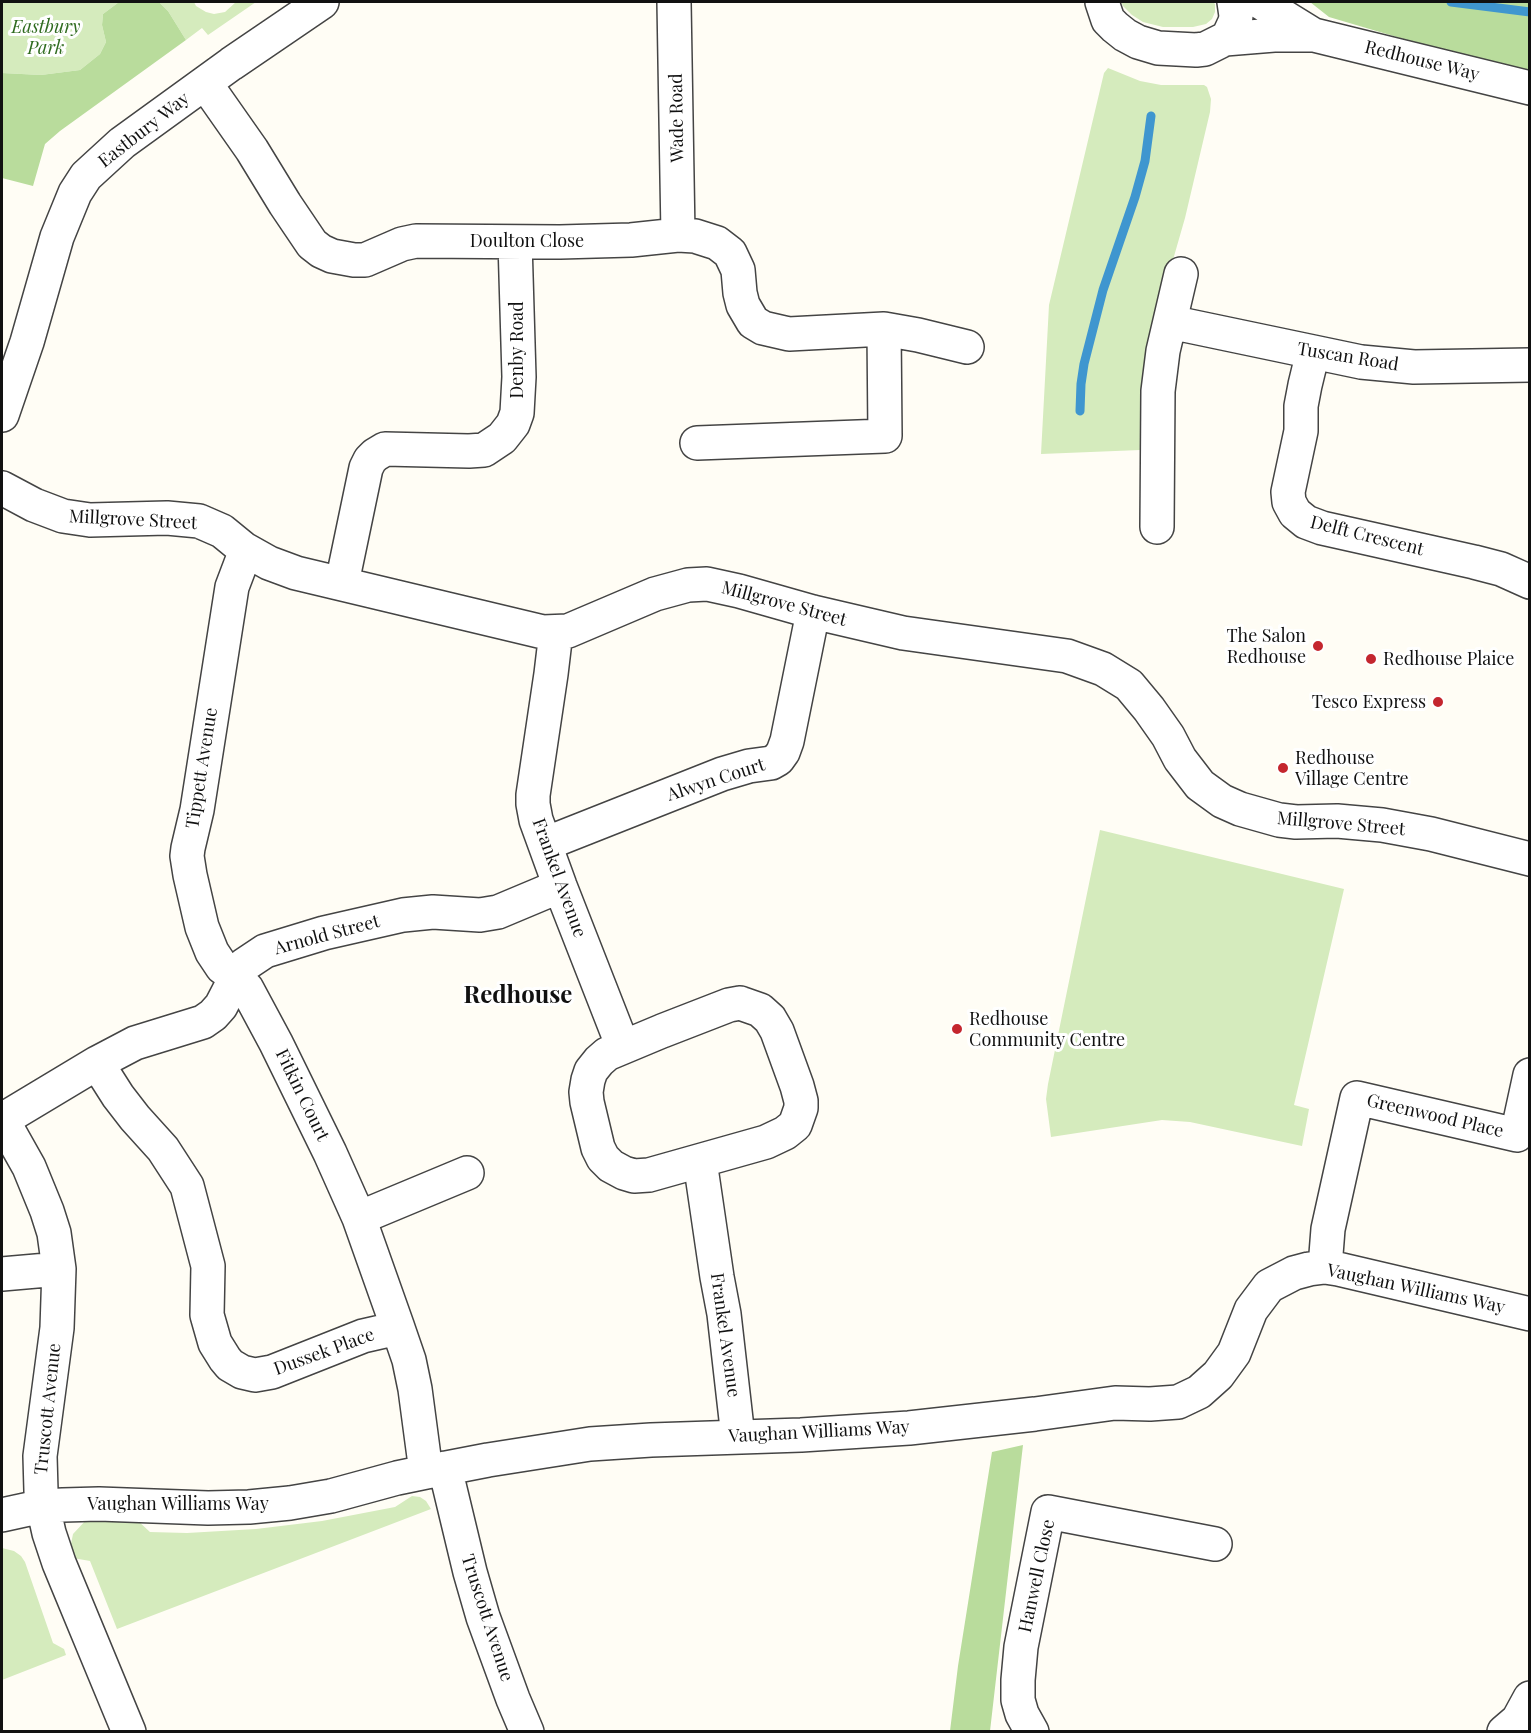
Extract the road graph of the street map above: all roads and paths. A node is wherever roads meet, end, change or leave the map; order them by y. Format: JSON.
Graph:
{"nodes":[{"id":1,"x":322,"y":2,"type":"edge"},
{"id":2,"x":674,"y":2,"type":"edge"},
{"id":3,"x":1076,"y":2,"type":"edge"},
{"id":4,"x":1234,"y":2,"type":"edge"},
{"id":5,"x":1260,"y":2,"type":"edge"},
{"id":6,"x":1105,"y":11,"type":"edge"},
{"id":7,"x":1314,"y":35,"type":"junction"},
{"id":8,"x":1225,"y":39,"type":"junction"},
{"id":9,"x":205,"y":83,"type":"junction"},
{"id":10,"x":1530,"y":87,"type":"edge"},
{"id":11,"x":678,"y":236,"type":"junction"},
{"id":12,"x":515,"y":242,"type":"junction"},
{"id":13,"x":1181,"y":274,"type":"dead end"},
{"id":14,"x":1170,"y":322,"type":"junction"},
{"id":15,"x":884,"y":328,"type":"junction"},
{"id":16,"x":968,"y":347,"type":"dead end"},
{"id":17,"x":1312,"y":352,"type":"junction"},
{"id":18,"x":1530,"y":365,"type":"edge"},
{"id":19,"x":2,"y":414,"type":"edge"},
{"id":20,"x":697,"y":443,"type":"dead end"},
{"id":21,"x":2,"y":489,"type":"edge"},
{"id":22,"x":1157,"y":527,"type":"dead end"},
{"id":23,"x":246,"y":550,"type":"junction"},
{"id":24,"x":1530,"y":582,"type":"edge"},
{"id":25,"x":342,"y":583,"type":"junction"},
{"id":26,"x":813,"y":612,"type":"junction"},
{"id":27,"x":556,"y":632,"type":"junction"},
{"id":28,"x":545,"y":844,"type":"junction"},
{"id":29,"x":1530,"y":859,"type":"edge"},
{"id":30,"x":560,"y":886,"type":"junction"},
{"id":31,"x":236,"y":977,"type":"junction"},
{"id":32,"x":623,"y":1047,"type":"junction"},
{"id":33,"x":97,"y":1063,"type":"junction"},
{"id":34,"x":1530,"y":1075,"type":"edge"},
{"id":35,"x":2,"y":1120,"type":"edge"},
{"id":36,"x":700,"y":1161,"type":"junction"},
{"id":37,"x":467,"y":1173,"type":"dead end"},
{"id":38,"x":359,"y":1218,"type":"junction"},
{"id":39,"x":1325,"y":1267,"type":"junction"},
{"id":40,"x":59,"y":1269,"type":"junction"},
{"id":41,"x":2,"y":1274,"type":"edge"},
{"id":42,"x":1530,"y":1314,"type":"edge"},
{"id":43,"x":398,"y":1328,"type":"junction"},
{"id":44,"x":738,"y":1437,"type":"junction"},
{"id":45,"x":436,"y":1470,"type":"junction"},
{"id":46,"x":43,"y":1506,"type":"junction"},
{"id":47,"x":2,"y":1515,"type":"edge"},
{"id":48,"x":1215,"y":1544,"type":"dead end"},
{"id":49,"x":1530,"y":1698,"type":"edge"},
{"id":50,"x":129,"y":1731,"type":"edge"},
{"id":51,"x":527,"y":1731,"type":"edge"},
{"id":52,"x":1032,"y":1731,"type":"edge"},
{"id":53,"x":1504,"y":1731,"type":"edge"}],
"edges":[{"from":1,"to":9,"type":"street","name":"Eastbury Way"},
{"from":2,"to":11,"type":"street","name":"Wade Road"},
{"from":3,"to":6,"type":"street"},
{"from":4,"to":8,"type":"street"},
{"from":5,"to":7,"type":"street","name":"Redhouse Way"},
{"from":6,"to":8,"type":"street","name":"Redhouse Way"},
{"from":7,"to":8,"type":"street","name":"Redhouse Way"},
{"from":7,"to":10,"type":"street","name":"Redhouse Way"},
{"from":9,"to":12,"type":"street","name":"Doulton Close"},
{"from":9,"to":19,"type":"street","name":"Eastbury Way"},
{"from":11,"to":12,"type":"street","name":"Doulton Close"},
{"from":11,"to":15,"type":"street","name":"Doulton Close"},
{"from":12,"to":25,"type":"street","name":"Denby Road"},
{"from":13,"to":14,"type":"street"},
{"from":14,"to":17,"type":"street","name":"Tuscan Road"},
{"from":14,"to":22,"type":"street"},
{"from":15,"to":16,"type":"street","name":"Doulton Close"},
{"from":15,"to":20,"type":"street"},
{"from":17,"to":18,"type":"street","name":"Tuscan Road"},
{"from":17,"to":24,"type":"street","name":"Delft Crescent"},
{"from":21,"to":23,"type":"street","name":"Millgrove Street"},
{"from":23,"to":25,"type":"street","name":"Millgrove Street"},
{"from":23,"to":31,"type":"street","name":"Tippett Avenue"},
{"from":25,"to":27,"type":"street","name":"Millgrove Street"},
{"from":26,"to":27,"type":"street","name":"Millgrove Street"},
{"from":26,"to":28,"type":"street","name":"Alwyn Court"},
{"from":26,"to":29,"type":"street","name":"Millgrove Street"},
{"from":27,"to":28,"type":"street","name":"Frankel Avenue"},
{"from":28,"to":30,"type":"street","name":"Frankel Avenue"},
{"from":30,"to":31,"type":"street","name":"Arnold Street"},
{"from":30,"to":32,"type":"street","name":"Frankel Avenue"},
{"from":31,"to":33,"type":"street","name":"Arnold Street"},
{"from":31,"to":38,"type":"street","name":"Fitkin Court"},
{"from":32,"to":36,"type":"street"},
{"from":32,"to":36,"type":"street"},
{"from":33,"to":35,"type":"street","name":"Arnold Street"},
{"from":33,"to":43,"type":"street","name":"Dussek Place"},
{"from":34,"to":39,"type":"street","name":"Greenwood Place"},
{"from":35,"to":40,"type":"street","name":"Truscott Avenue"},
{"from":36,"to":44,"type":"street","name":"Frankel Avenue"},
{"from":37,"to":38,"type":"street"},
{"from":38,"to":43,"type":"street","name":"Fitkin Court"},
{"from":39,"to":42,"type":"street","name":"Vaughan Williams Way"},
{"from":39,"to":44,"type":"street","name":"Vaughan Williams Way"},
{"from":40,"to":41,"type":"street"},
{"from":40,"to":46,"type":"street","name":"Truscott Avenue"},
{"from":43,"to":45,"type":"street","name":"Dussek Place"},
{"from":44,"to":45,"type":"street","name":"Vaughan Williams Way"},
{"from":45,"to":46,"type":"street","name":"Vaughan Williams Way"},
{"from":45,"to":51,"type":"street","name":"Truscott Avenue"},
{"from":46,"to":47,"type":"street","name":"Vaughan Williams Way"},
{"from":46,"to":50,"type":"street","name":"Truscott Avenue"},
{"from":48,"to":52,"type":"street","name":"Hanwell Close"},
{"from":49,"to":53,"type":"street"}]}
